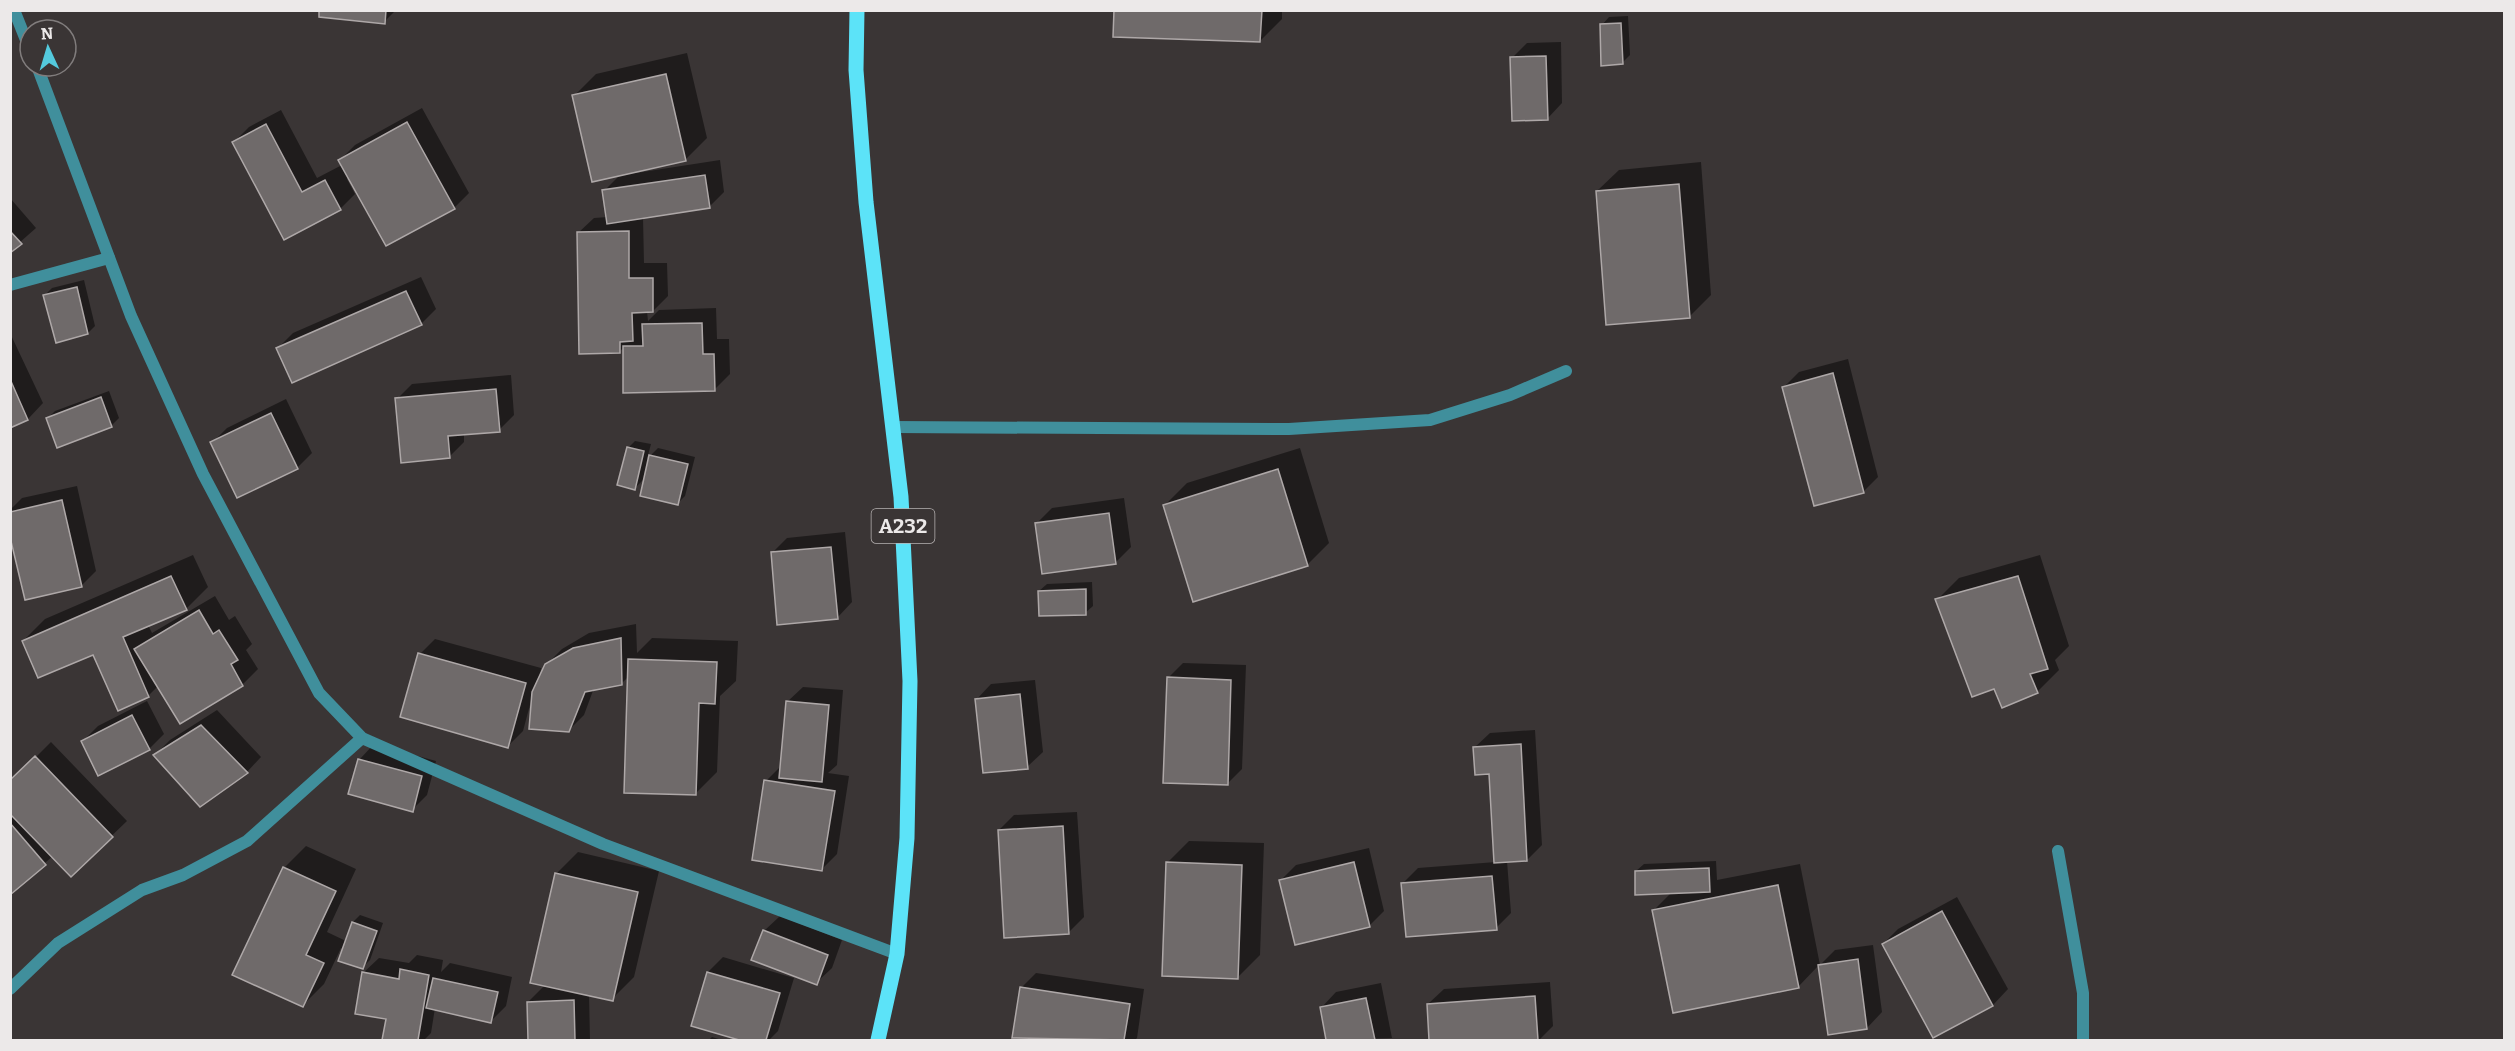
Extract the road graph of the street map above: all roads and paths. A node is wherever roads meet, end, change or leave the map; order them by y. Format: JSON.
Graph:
{"nodes":[{"id":1,"x":857,"y":10,"type":"edge"},
{"id":2,"x":41,"y":78,"type":"edge"},
{"id":3,"x":110,"y":258,"type":"junction"},
{"id":4,"x":10,"y":285,"type":"edge"},
{"id":5,"x":1566,"y":371,"type":"dead end"},
{"id":6,"x":893,"y":427,"type":"junction"},
{"id":7,"x":362,"y":738,"type":"junction"},
{"id":8,"x":2058,"y":851,"type":"dead end"},
{"id":9,"x":897,"y":954,"type":"junction"},
{"id":10,"x":10,"y":989,"type":"edge"},
{"id":11,"x":878,"y":1041,"type":"edge"},
{"id":12,"x":2083,"y":1041,"type":"edge"}],
"edges":[{"from":1,"to":6,"type":"main road","number":"A232"},
{"from":2,"to":3,"type":"street"},
{"from":3,"to":4,"type":"street"},
{"from":3,"to":7,"type":"street"},
{"from":5,"to":6,"type":"street"},
{"from":6,"to":9,"type":"main road","number":"A232"},
{"from":7,"to":9,"type":"street"},
{"from":7,"to":10,"type":"street"},
{"from":8,"to":12,"type":"street"},
{"from":9,"to":11,"type":"main road","number":"A232"}]}
